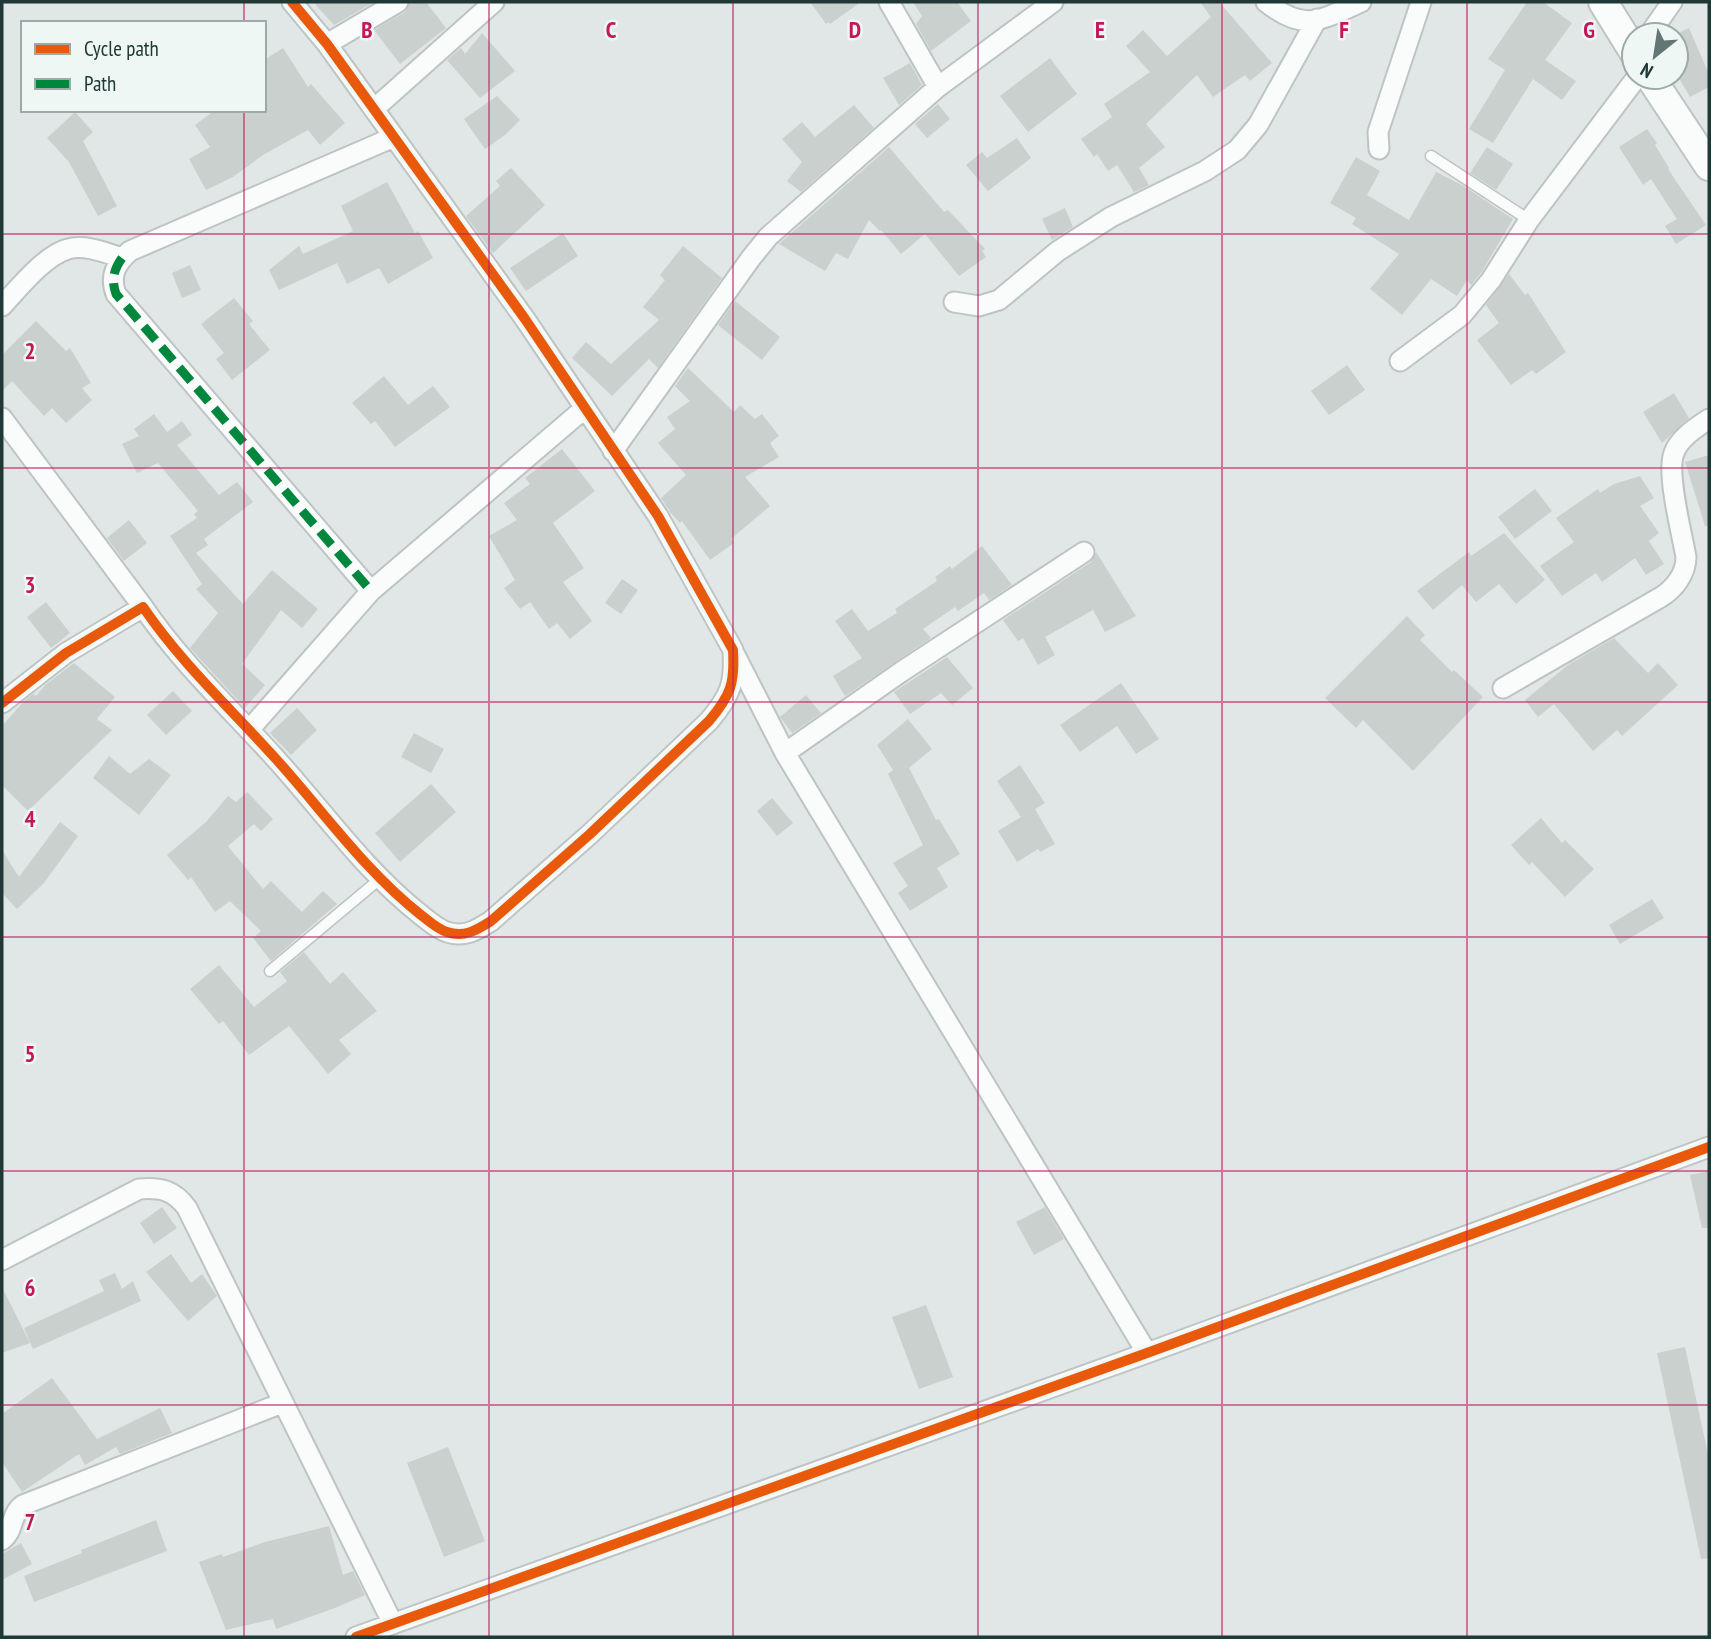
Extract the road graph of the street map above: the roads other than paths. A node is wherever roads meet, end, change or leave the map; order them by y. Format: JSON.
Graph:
{"nodes":[{"id":1,"x":292,"y":2,"type":"edge"},
{"id":2,"x":398,"y":2,"type":"edge"},
{"id":3,"x":494,"y":2,"type":"edge"},
{"id":4,"x":889,"y":2,"type":"edge"},
{"id":5,"x":1053,"y":2,"type":"edge"},
{"id":6,"x":1266,"y":2,"type":"edge"},
{"id":7,"x":1361,"y":2,"type":"edge"},
{"id":8,"x":1420,"y":2,"type":"edge"},
{"id":9,"x":1603,"y":2,"type":"edge"},
{"id":10,"x":1672,"y":2,"type":"edge"},
{"id":11,"x":1317,"y":19,"type":"junction"},
{"id":12,"x":1659,"y":21,"type":"edge"},
{"id":13,"x":1620,"y":29,"type":"edge"},
{"id":14,"x":327,"y":44,"type":"junction"},
{"id":15,"x":938,"y":87,"type":"junction"},
{"id":16,"x":1626,"y":91,"type":"edge"},
{"id":17,"x":1659,"y":91,"type":"edge"},
{"id":18,"x":374,"y":109,"type":"junction"},
{"id":19,"x":394,"y":137,"type":"junction"},
{"id":20,"x":1379,"y":149,"type":"dead end"},
{"id":21,"x":1431,"y":156,"type":"dead end"},
{"id":22,"x":1709,"y":166,"type":"edge"},
{"id":23,"x":1529,"y":220,"type":"junction"},
{"id":24,"x":122,"y":258,"type":"junction"},
{"id":25,"x":954,"y":302,"type":"dead end"},
{"id":26,"x":2,"y":306,"type":"edge"},
{"id":27,"x":1400,"y":361,"type":"dead end"},
{"id":28,"x":585,"y":408,"type":"junction"},
{"id":29,"x":2,"y":418,"type":"edge"},
{"id":30,"x":1709,"y":419,"type":"edge"},
{"id":31,"x":613,"y":451,"type":"junction"},
{"id":32,"x":1084,"y":552,"type":"dead end"},
{"id":33,"x":371,"y":591,"type":"junction"},
{"id":34,"x":143,"y":607,"type":"junction"},
{"id":35,"x":733,"y":650,"type":"junction"},
{"id":36,"x":1503,"y":688,"type":"dead end"},
{"id":37,"x":2,"y":703,"type":"edge"},
{"id":38,"x":249,"y":730,"type":"junction"},
{"id":39,"x":785,"y":753,"type":"junction"},
{"id":40,"x":381,"y":878,"type":"junction"},
{"id":41,"x":270,"y":971,"type":"dead end"},
{"id":42,"x":1709,"y":1147,"type":"edge"},
{"id":43,"x":2,"y":1259,"type":"edge"},
{"id":44,"x":1147,"y":1353,"type":"junction"},
{"id":45,"x":282,"y":1403,"type":"junction"},
{"id":46,"x":2,"y":1540,"type":"edge"},
{"id":47,"x":393,"y":1624,"type":"junction"},
{"id":48,"x":356,"y":1637,"type":"edge"}],
"edges":[{"from":1,"to":14,"type":"street"},
{"from":2,"to":14,"type":"street"},
{"from":3,"to":18,"type":"street"},
{"from":4,"to":15,"type":"street"},
{"from":5,"to":15,"type":"street"},
{"from":6,"to":11,"type":"street"},
{"from":7,"to":11,"type":"street"},
{"from":8,"to":20,"type":"street"},
{"from":9,"to":13,"type":"main road"},
{"from":10,"to":12,"type":"street"},
{"from":11,"to":25,"type":"street"},
{"from":14,"to":18,"type":"street"},
{"from":15,"to":31,"type":"street"},
{"from":16,"to":23,"type":"street"},
{"from":17,"to":22,"type":"main road"},
{"from":18,"to":19,"type":"street"},
{"from":19,"to":24,"type":"street"},
{"from":19,"to":28,"type":"street"},
{"from":21,"to":23,"type":"lane"},
{"from":23,"to":27,"type":"street"},
{"from":24,"to":26,"type":"street"},
{"from":24,"to":33,"type":"street"},
{"from":28,"to":31,"type":"street"},
{"from":28,"to":33,"type":"street"},
{"from":29,"to":34,"type":"street"},
{"from":30,"to":36,"type":"street"},
{"from":31,"to":35,"type":"street"},
{"from":32,"to":39,"type":"street"},
{"from":33,"to":38,"type":"street"},
{"from":34,"to":37,"type":"street"},
{"from":34,"to":38,"type":"street"},
{"from":35,"to":39,"type":"street"},
{"from":35,"to":40,"type":"street"},
{"from":38,"to":40,"type":"street"},
{"from":39,"to":44,"type":"street"},
{"from":40,"to":41,"type":"lane"},
{"from":42,"to":44,"type":"street"},
{"from":43,"to":45,"type":"street"},
{"from":44,"to":47,"type":"street"},
{"from":45,"to":46,"type":"street"},
{"from":45,"to":47,"type":"street"},
{"from":47,"to":48,"type":"street"}]}
